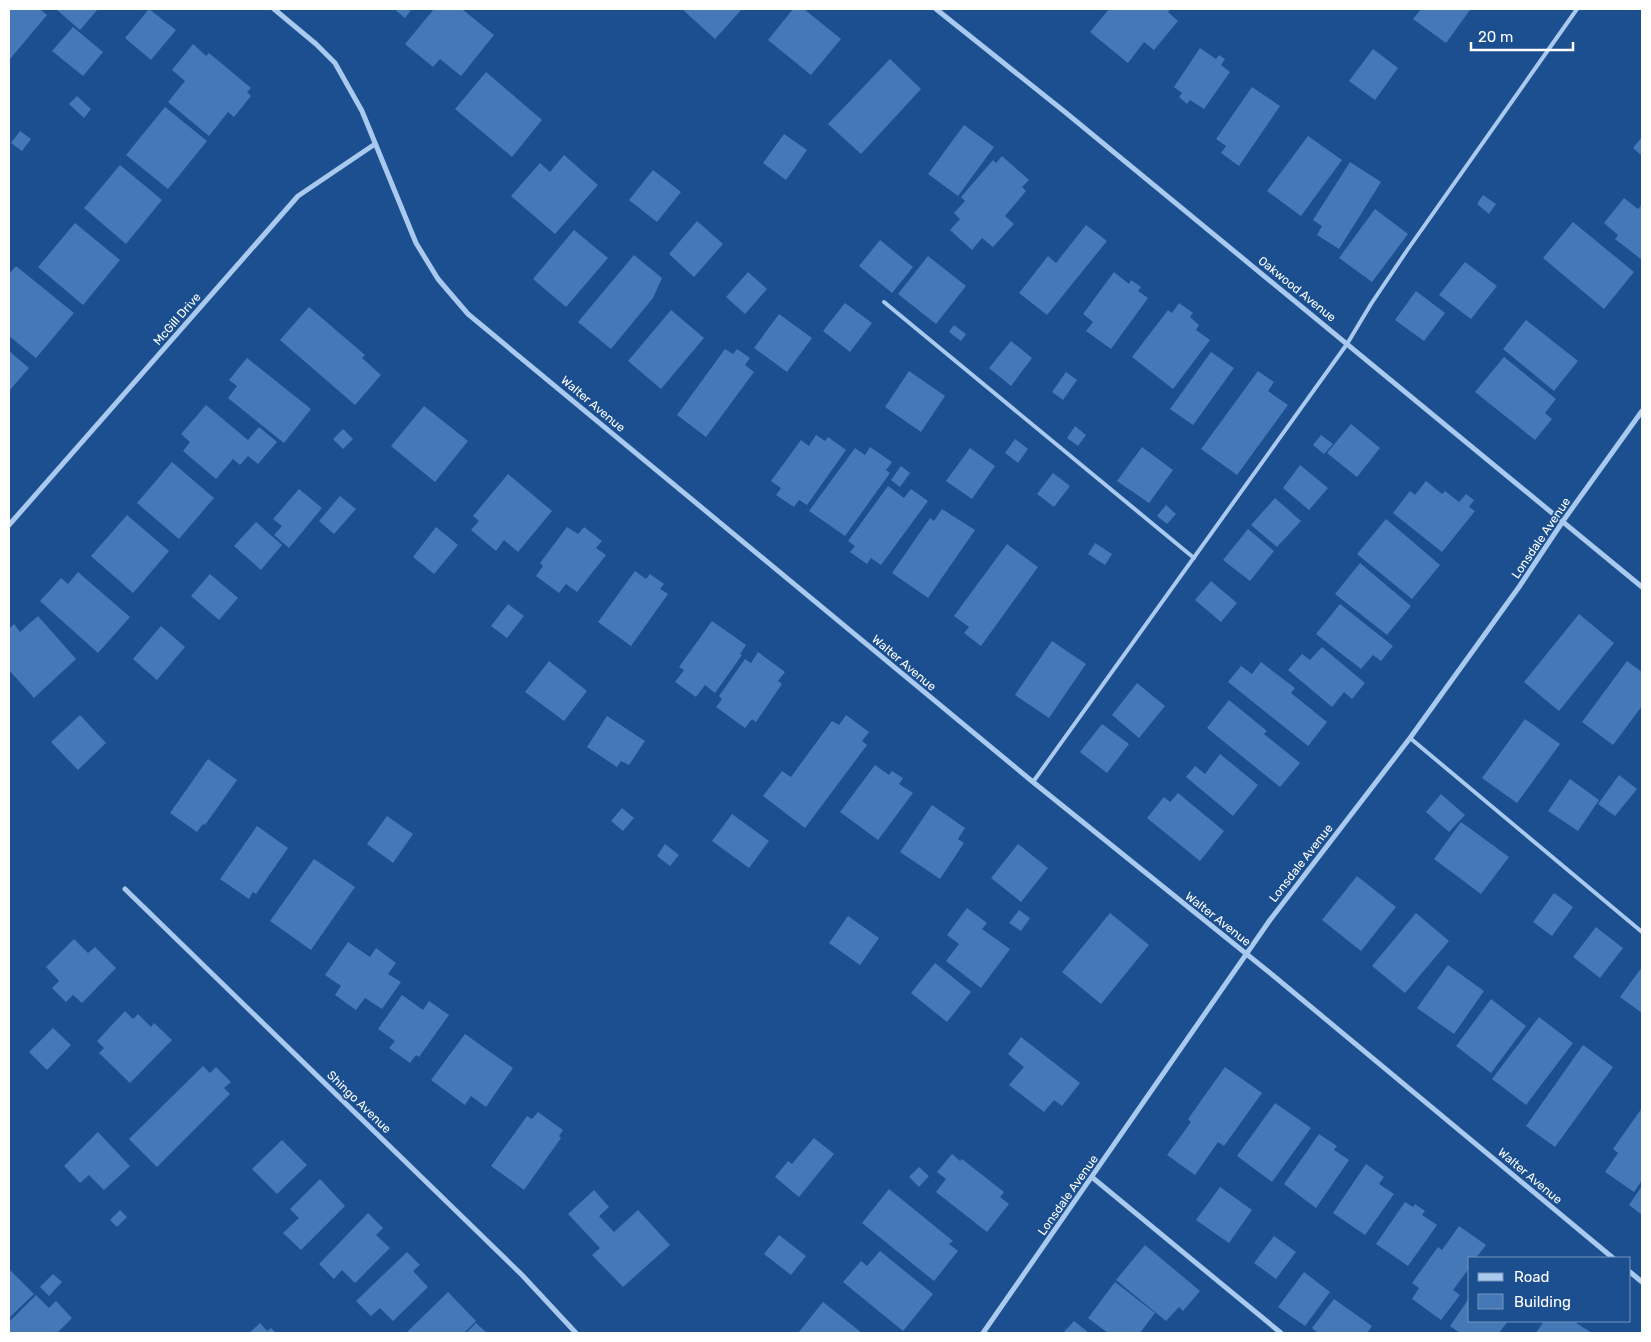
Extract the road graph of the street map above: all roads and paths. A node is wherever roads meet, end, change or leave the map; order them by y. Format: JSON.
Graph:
{"nodes":[{"id":1,"x":274,"y":9,"type":"edge"},
{"id":2,"x":936,"y":9,"type":"edge"},
{"id":3,"x":1577,"y":9,"type":"edge"},
{"id":4,"x":376,"y":144,"type":"junction"},
{"id":5,"x":884,"y":302,"type":"dead end"},
{"id":6,"x":1347,"y":344,"type":"junction"},
{"id":7,"x":1642,"y":411,"type":"edge"},
{"id":8,"x":1563,"y":522,"type":"junction"},
{"id":9,"x":9,"y":525,"type":"edge"},
{"id":10,"x":1194,"y":558,"type":"junction"},
{"id":11,"x":1642,"y":587,"type":"edge"},
{"id":12,"x":1410,"y":738,"type":"junction"},
{"id":13,"x":1033,"y":782,"type":"junction"},
{"id":14,"x":125,"y":889,"type":"dead end"},
{"id":15,"x":1642,"y":932,"type":"edge"},
{"id":16,"x":1246,"y":954,"type":"junction"},
{"id":17,"x":1093,"y":1178,"type":"junction"},
{"id":18,"x":1612,"y":1257,"type":"edge"},
{"id":19,"x":1631,"y":1273,"type":"edge"},
{"id":20,"x":1642,"y":1282,"type":"edge"},
{"id":21,"x":576,"y":1333,"type":"edge"},
{"id":22,"x":983,"y":1333,"type":"edge"},
{"id":23,"x":1281,"y":1333,"type":"edge"}],
"edges":[{"from":1,"to":4,"type":"street","name":"Walter Avenue"},
{"from":2,"to":6,"type":"street","name":"Oakwood Avenue"},
{"from":3,"to":6,"type":"lane"},
{"from":4,"to":9,"type":"street","name":"McGill Drive"},
{"from":4,"to":13,"type":"street","name":"Walter Avenue"},
{"from":5,"to":10,"type":"lane"},
{"from":6,"to":8,"type":"street","name":"Oakwood Avenue"},
{"from":6,"to":10,"type":"lane"},
{"from":7,"to":8,"type":"street","name":"Lonsdale Avenue"},
{"from":8,"to":11,"type":"street","name":"Oakwood Avenue"},
{"from":8,"to":12,"type":"street","name":"Lonsdale Avenue"},
{"from":10,"to":13,"type":"lane"},
{"from":12,"to":15,"type":"lane"},
{"from":12,"to":16,"type":"street","name":"Lonsdale Avenue"},
{"from":13,"to":16,"type":"street","name":"Walter Avenue"},
{"from":14,"to":21,"type":"street","name":"Shingo Avenue"},
{"from":16,"to":17,"type":"street","name":"Lonsdale Avenue"},
{"from":16,"to":18,"type":"street","name":"Walter Avenue"},
{"from":17,"to":22,"type":"street","name":"Lonsdale Avenue"},
{"from":17,"to":23,"type":"street"},
{"from":19,"to":20,"type":"street"}]}
